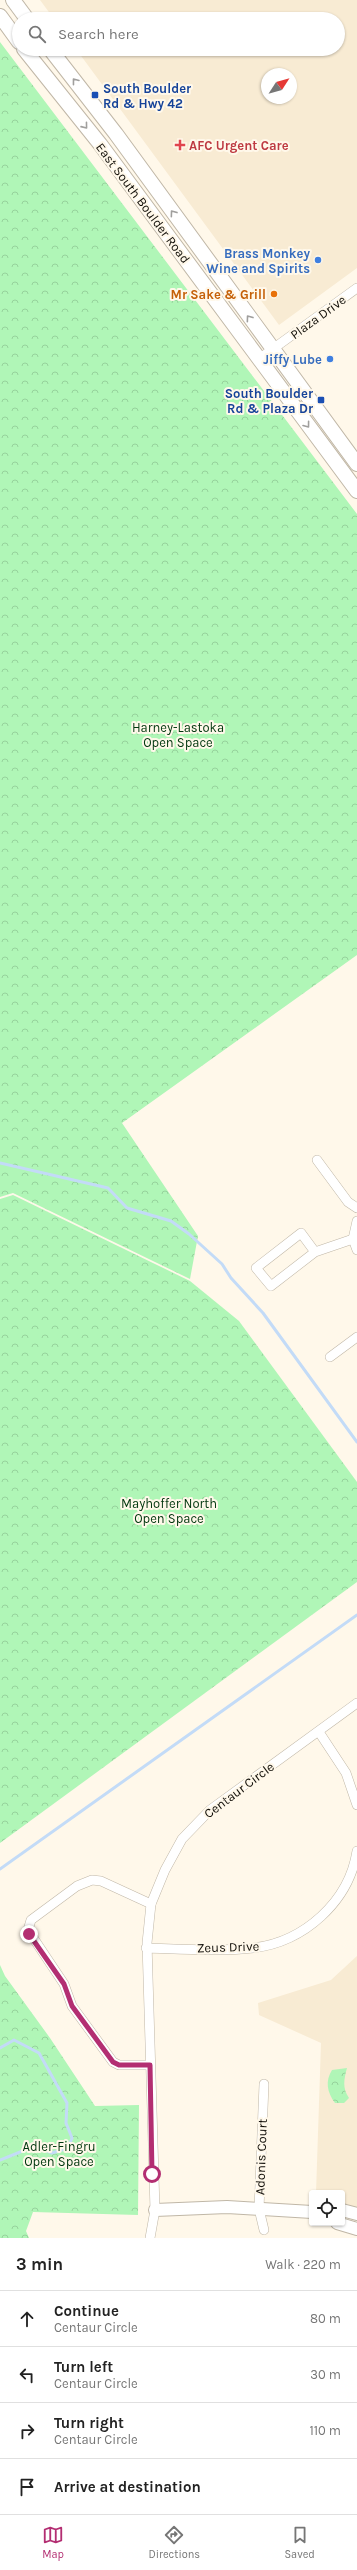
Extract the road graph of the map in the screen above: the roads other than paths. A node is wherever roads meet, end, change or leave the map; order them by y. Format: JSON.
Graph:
{"nodes":[{"id":1,"x":13,"y":0,"type":"edge"},
{"id":2,"x":22,"y":12,"type":"edge"},
{"id":3,"x":0,"y":16,"type":"edge"},
{"id":4,"x":12,"y":32,"type":"edge"},
{"id":5,"x":30,"y":56,"type":"edge"},
{"id":6,"x":55,"y":56,"type":"edge"},
{"id":7,"x":357,"y":288,"type":"edge"},
{"id":8,"x":272,"y":350,"type":"junction"},
{"id":9,"x":259,"y":359,"type":"junction"},
{"id":10,"x":357,"y":464,"type":"edge"},
{"id":11,"x":357,"y":491,"type":"edge"},
{"id":12,"x":317,"y":1160,"type":"dead end"},
{"id":13,"x":357,"y":1208,"type":"edge"},
{"id":14,"x":357,"y":1221,"type":"edge"},
{"id":15,"x":353,"y":1239,"type":"junction"},
{"id":16,"x":357,"y":1250,"type":"edge"},
{"id":17,"x":315,"y":1252,"type":"junction"},
{"id":18,"x":357,"y":1337,"type":"edge"},
{"id":19,"x":330,"y":1357,"type":"dead end"},
{"id":20,"x":357,"y":1704,"type":"edge"},
{"id":21,"x":318,"y":1732,"type":"junction"},
{"id":22,"x":357,"y":1805,"type":"edge"},
{"id":23,"x":357,"y":1851,"type":"edge"},
{"id":24,"x":151,"y":1904,"type":"junction"},
{"id":25,"x":146,"y":1948,"type":"junction"},
{"id":26,"x":150,"y":2065,"type":"junction"},
{"id":27,"x":264,"y":2084,"type":"dead end"},
{"id":28,"x":260,"y":2209,"type":"junction"},
{"id":29,"x":155,"y":2210,"type":"junction"},
{"id":30,"x":345,"y":2211,"type":"edge"},
{"id":31,"x":309,"y":2212,"type":"edge"},
{"id":32,"x":357,"y":2214,"type":"edge"},
{"id":33,"x":345,"y":2225,"type":"edge"},
{"id":34,"x":357,"y":2228,"type":"edge"},
{"id":35,"x":264,"y":2230,"type":"dead end"},
{"id":36,"x":150,"y":2238,"type":"edge"}],
"edges":[{"from":1,"to":2,"type":"main road"},
{"from":3,"to":4,"type":"main road"},
{"from":5,"to":9,"type":"main road","name":"East South Boulder Road","one_way":true},
{"from":8,"to":6,"type":"main road","name":"East South Boulder Road","one_way":true},
{"from":7,"to":8,"type":"street","name":"Plaza Drive"},
{"from":8,"to":9,"type":"street","name":"Plaza Drive"},
{"from":8,"to":10,"type":"main road","name":"East South Boulder Road"},
{"from":9,"to":11,"type":"main road","name":"East South Boulder Road","one_way":true},
{"from":12,"to":13,"type":"street"},
{"from":14,"to":15,"type":"street"},
{"from":15,"to":16,"type":"street"},
{"from":15,"to":17,"type":"street"},
{"from":17,"to":17,"type":"street"},
{"from":18,"to":19,"type":"street"},
{"from":20,"to":21,"type":"street","name":"Centaur Circle"},
{"from":21,"to":22,"type":"street"},
{"from":21,"to":24,"type":"street","name":"Centaur Circle"},
{"from":23,"to":25,"type":"street","name":"Zeus Drive"},
{"from":24,"to":25,"type":"street","name":"Centaur Circle"},
{"from":24,"to":26,"type":"street"},
{"from":25,"to":26,"type":"street","name":"Centaur Circle"},
{"from":26,"to":29,"type":"street","name":"Centaur Circle"},
{"from":27,"to":28,"type":"street","name":"Adonis Court"},
{"from":28,"to":29,"type":"street"},
{"from":28,"to":31,"type":"street"},
{"from":28,"to":35,"type":"street","name":"Adonis Court"},
{"from":29,"to":36,"type":"street","name":"Centaur Circle"},
{"from":30,"to":32,"type":"street"},
{"from":33,"to":34,"type":"street"}]}
